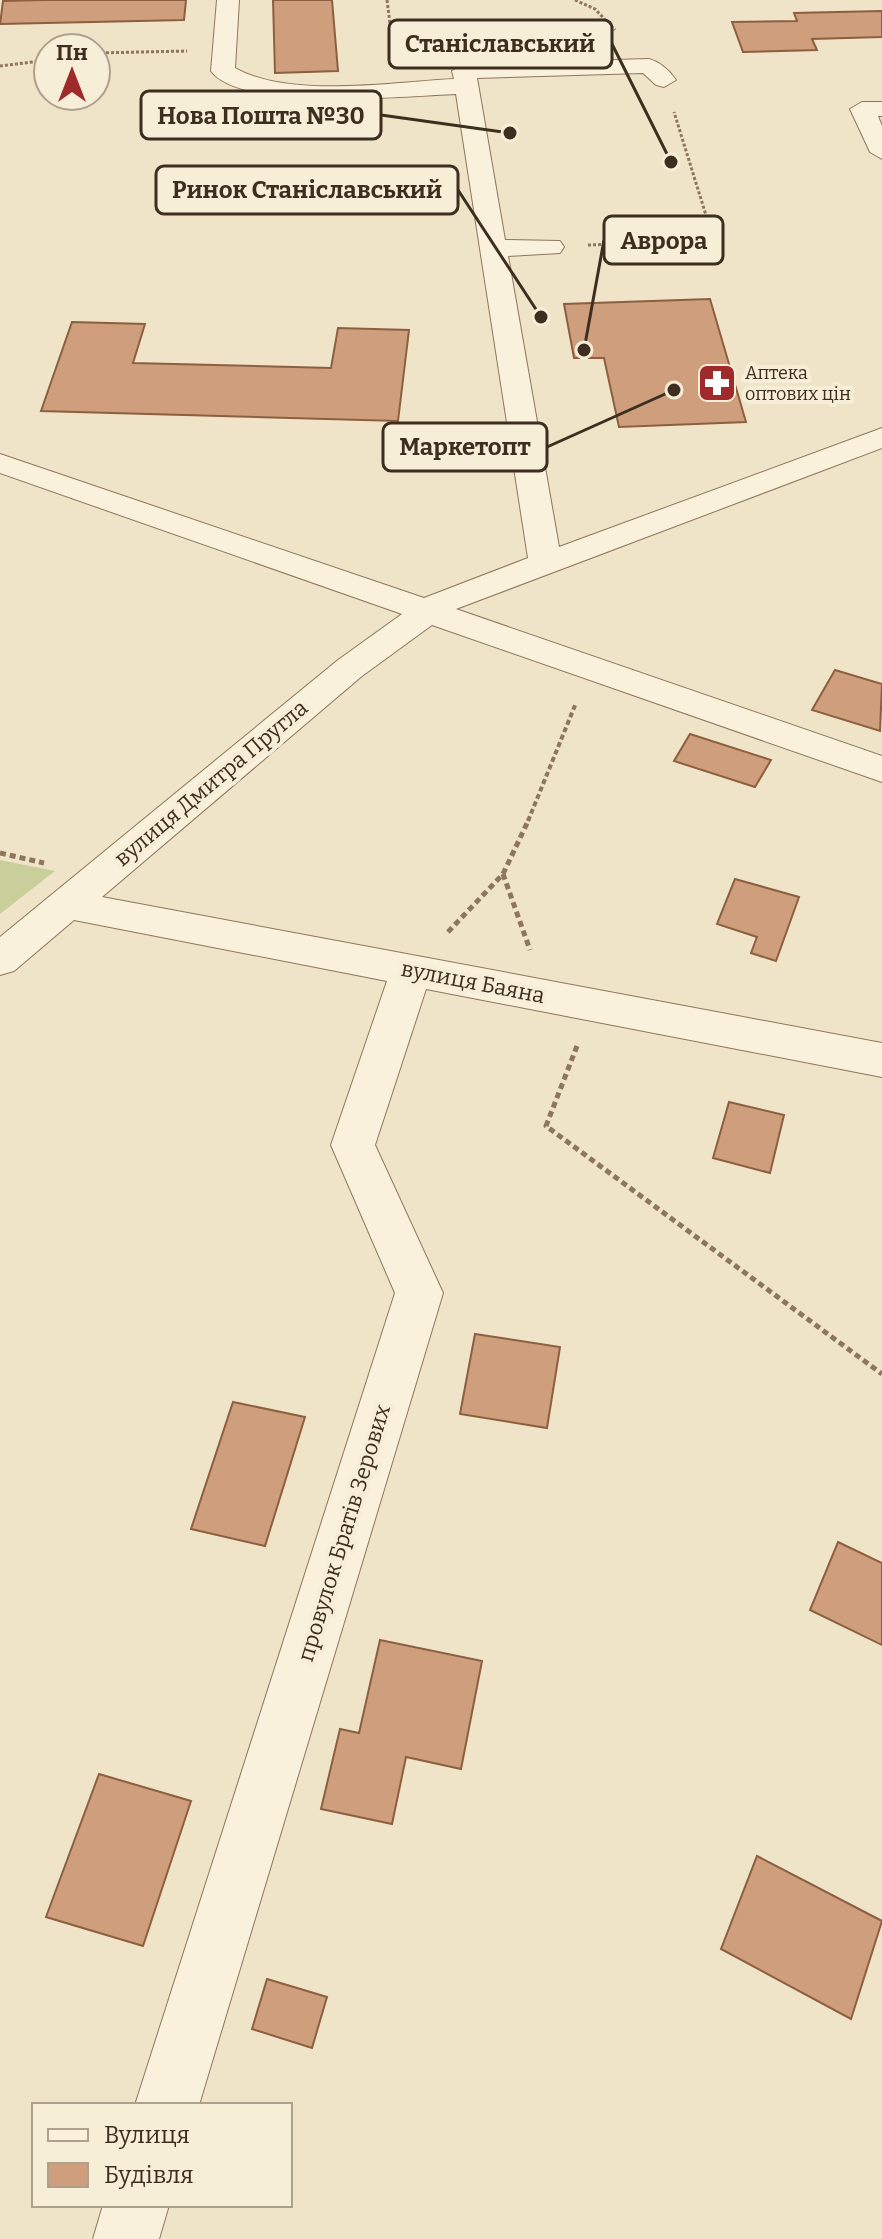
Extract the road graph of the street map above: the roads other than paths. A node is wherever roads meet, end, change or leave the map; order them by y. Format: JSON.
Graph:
{"nodes":[{"id":1,"x":228,"y":0,"type":"edge"},
{"id":2,"x":664,"y":80,"type":"road end"},
{"id":3,"x":467,"y":86,"type":"junction"},
{"id":4,"x":882,"y":109,"type":"edge"},
{"id":5,"x":882,"y":152,"type":"edge"},
{"id":6,"x":551,"y":247,"type":"road end"},
{"id":7,"x":494,"y":248,"type":"junction"},
{"id":8,"x":882,"y":437,"type":"edge"},
{"id":9,"x":0,"y":463,"type":"edge"},
{"id":10,"x":545,"y":563,"type":"junction"},
{"id":11,"x":428,"y":611,"type":"junction"},
{"id":12,"x":882,"y":769,"type":"edge"},
{"id":13,"x":64,"y":904,"type":"junction"},
{"id":14,"x":0,"y":960,"type":"edge"},
{"id":15,"x":411,"y":970,"type":"junction"},
{"id":16,"x":882,"y":1060,"type":"edge"},
{"id":17,"x":168,"y":2103,"type":"edge"},
{"id":18,"x":135,"y":2207,"type":"edge"},
{"id":19,"x":126,"y":2239,"type":"edge"}],
"edges":[{"from":1,"to":3,"type":"street"},
{"from":2,"to":3,"type":"street"},
{"from":3,"to":7,"type":"street"},
{"from":4,"to":5,"type":"street"},
{"from":6,"to":7,"type":"street"},
{"from":7,"to":10,"type":"street"},
{"from":8,"to":10,"type":"street","name":"вулиця Дмитра Пругла"},
{"from":9,"to":11,"type":"street"},
{"from":10,"to":11,"type":"street","name":"вулиця Дмитра Пругла"},
{"from":11,"to":12,"type":"street"},
{"from":11,"to":13,"type":"street","name":"вулиця Дмитра Пругла"},
{"from":13,"to":14,"type":"street","name":"вулиця Дмитра Пругла"},
{"from":13,"to":15,"type":"street","name":"вулиця Баяна"},
{"from":15,"to":16,"type":"street","name":"вулиця Баяна"},
{"from":15,"to":17,"type":"street","name":"провулок Братів Зерових"},
{"from":18,"to":19,"type":"street"}]}
